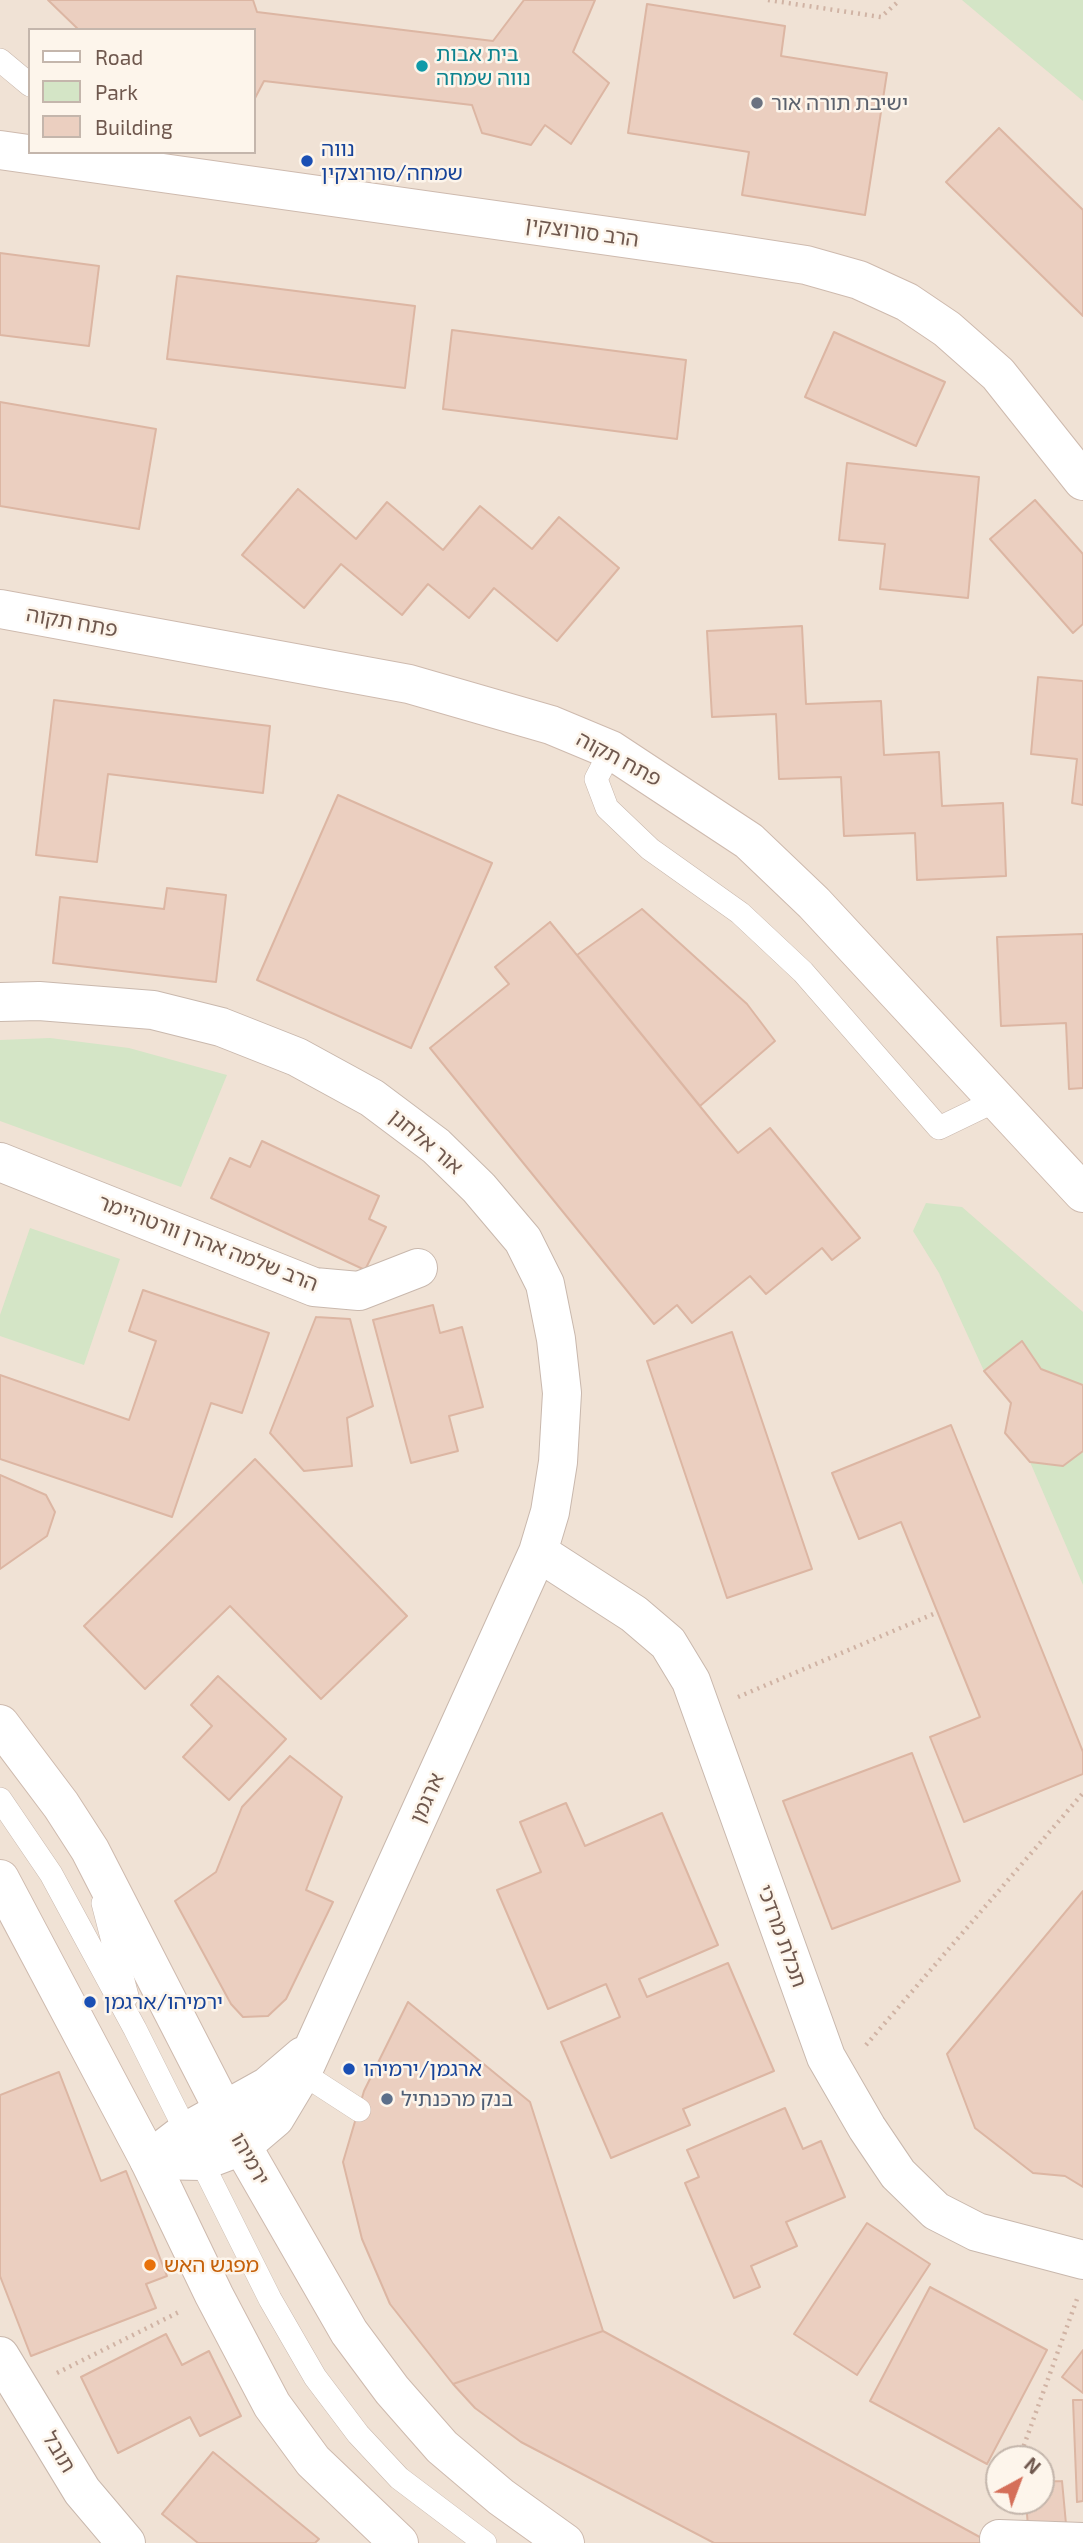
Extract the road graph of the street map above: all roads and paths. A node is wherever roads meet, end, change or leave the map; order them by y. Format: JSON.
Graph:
{"nodes":[{"id":1,"x":768,"y":0,"type":"edge"},
{"id":2,"x":900,"y":0,"type":"edge"},
{"id":3,"x":0,"y":60,"type":"edge"},
{"id":4,"x":28,"y":83,"type":"edge"},
{"id":5,"x":0,"y":150,"type":"edge"},
{"id":6,"x":28,"y":154,"type":"edge"},
{"id":7,"x":28,"y":154,"type":"edge"},
{"id":8,"x":1083,"y":481,"type":"edge"},
{"id":9,"x":0,"y":609,"type":"edge"},
{"id":10,"x":611,"y":750,"type":"junction"},
{"id":11,"x":0,"y":1002,"type":"edge"},
{"id":12,"x":995,"y":1101,"type":"junction"},
{"id":13,"x":0,"y":1161,"type":"edge"},
{"id":14,"x":1083,"y":1193,"type":"edge"},
{"id":15,"x":418,"y":1268,"type":"dead end"},
{"id":16,"x":538,"y":1552,"type":"junction"},
{"id":17,"x":938,"y":1612,"type":"dead end"},
{"id":18,"x":702,"y":1712,"type":"junction"},
{"id":19,"x":0,"y":1724,"type":"edge"},
{"id":20,"x":12,"y":1744,"type":"edge"},
{"id":21,"x":1083,"y":1793,"type":"edge"},
{"id":22,"x":0,"y":1799,"type":"edge"},
{"id":23,"x":90,"y":1850,"type":"junction"},
{"id":24,"x":0,"y":1879,"type":"edge"},
{"id":25,"x":135,"y":2029,"type":"junction"},
{"id":26,"x":308,"y":2058,"type":"junction"},
{"id":27,"x":838,"y":2078,"type":"junction"},
{"id":28,"x":359,"y":2110,"type":"dead end"},
{"id":29,"x":224,"y":2111,"type":"junction"},
{"id":30,"x":194,"y":2146,"type":"junction"},
{"id":31,"x":242,"y":2146,"type":"junction"},
{"id":32,"x":149,"y":2160,"type":"junction"},
{"id":33,"x":1081,"y":2277,"type":"edge"},
{"id":34,"x":214,"y":2295,"type":"junction"},
{"id":35,"x":0,"y":2356,"type":"edge"},
{"id":36,"x":22,"y":2390,"type":"junction"},
{"id":37,"x":1024,"y":2445,"type":"edge"},
{"id":38,"x":451,"y":2519,"type":"junction"},
{"id":39,"x":999,"y":2539,"type":"dead end"},
{"id":40,"x":1083,"y":2542,"type":"edge"},
{"id":41,"x":126,"y":2543,"type":"edge"},
{"id":42,"x":399,"y":2543,"type":"edge"},
{"id":43,"x":485,"y":2543,"type":"edge"},
{"id":44,"x":494,"y":2543,"type":"edge"},
{"id":45,"x":565,"y":2543,"type":"edge"}],
"edges":[{"from":1,"to":2,"type":"path"},
{"from":3,"to":4,"type":"lane"},
{"from":5,"to":6,"type":"street","name":"הרב סורוצקין"},
{"from":7,"to":8,"type":"street","name":"הרב סורוצקין"},
{"from":9,"to":10,"type":"street","name":"פתח תקוה"},
{"from":10,"to":12,"type":"street","name":"פתח תקוה"},
{"from":10,"to":12,"type":"lane"},
{"from":11,"to":16,"type":"street","name":"אור אלחנן"},
{"from":12,"to":14,"type":"street","name":"פתח תקוה"},
{"from":13,"to":15,"type":"street","name":"הרב שלמה אהרן וורטהיימר"},
{"from":16,"to":18,"type":"street","name":"תכלת מרדכי"},
{"from":16,"to":26,"type":"street","name":"ארגמן"},
{"from":17,"to":18,"type":"path"},
{"from":18,"to":27,"type":"street","name":"תכלת מרדכי"},
{"from":19,"to":20,"type":"street","name":"ירמיהו"},
{"from":20,"to":23,"type":"street","name":"ירמיהו"},
{"from":21,"to":27,"type":"path"},
{"from":22,"to":25,"type":"lane"},
{"from":23,"to":25,"type":"lane"},
{"from":23,"to":29,"type":"street","name":"ירמיהו"},
{"from":24,"to":32,"type":"street"},
{"from":25,"to":30,"type":"lane"},
{"from":26,"to":28,"type":"lane"},
{"from":26,"to":29,"type":"street","name":"ארגמן"},
{"from":26,"to":31,"type":"street","name":"ארגמן"},
{"from":27,"to":33,"type":"street","name":"תכלת מרדכי"},
{"from":29,"to":30,"type":"street","name":"ארגמן"},
{"from":29,"to":31,"type":"street","name":"ירמיהו"},
{"from":30,"to":31,"type":"street","name":"ארגמן"},
{"from":30,"to":32,"type":"street","name":"ארגמן"},
{"from":30,"to":38,"type":"lane"},
{"from":31,"to":45,"type":"street","name":"ירמיהו"},
{"from":32,"to":34,"type":"street"},
{"from":33,"to":37,"type":"path"},
{"from":34,"to":36,"type":"path"},
{"from":34,"to":42,"type":"street"},
{"from":35,"to":36,"type":"street","name":"תובל"},
{"from":36,"to":41,"type":"street","name":"תובל"},
{"from":38,"to":43,"type":"lane"},
{"from":38,"to":44,"type":"lane"},
{"from":39,"to":40,"type":"street"}]}
